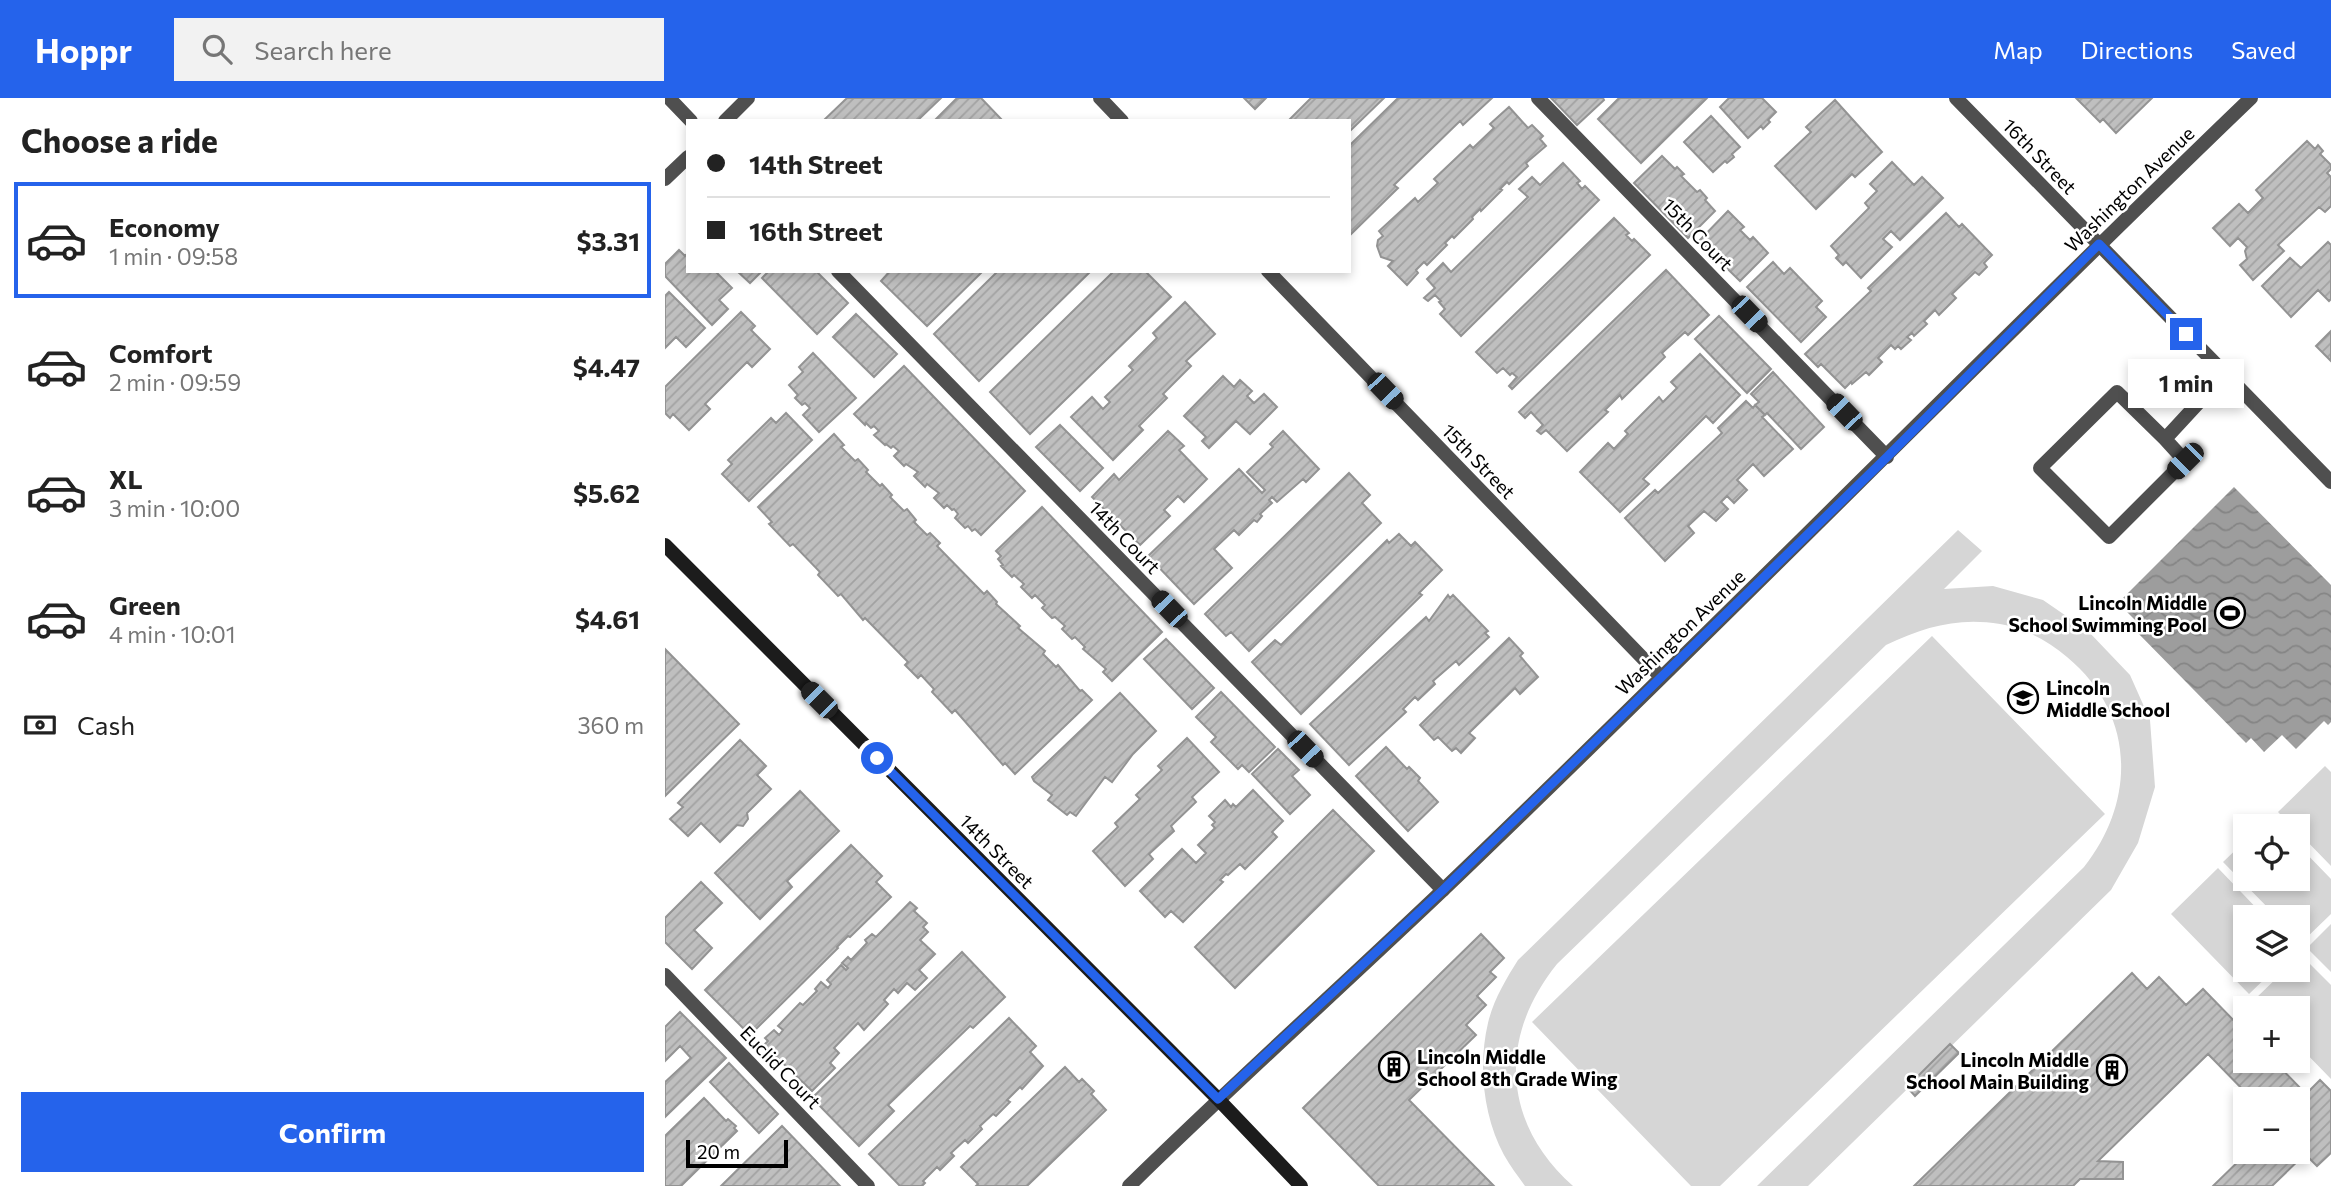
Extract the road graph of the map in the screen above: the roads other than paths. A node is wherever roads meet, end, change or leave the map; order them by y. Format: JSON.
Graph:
{"nodes":[{"id":1,"x":669,"y":98,"type":"edge"},
{"id":2,"x":748,"y":98,"type":"edge"},
{"id":3,"x":1100,"y":98,"type":"edge"},
{"id":4,"x":1538,"y":98,"type":"edge"},
{"id":5,"x":1956,"y":98,"type":"edge"},
{"id":6,"x":2251,"y":98,"type":"edge"},
{"id":7,"x":689,"y":119,"type":"edge"},
{"id":8,"x":727,"y":119,"type":"edge"},
{"id":9,"x":1120,"y":119,"type":"edge"},
{"id":10,"x":686,"y":159,"type":"edge"},
{"id":11,"x":665,"y":179,"type":"edge"},
{"id":12,"x":2099,"y":244,"type":"junction"},
{"id":13,"x":840,"y":273,"type":"edge"},
{"id":14,"x":1270,"y":273,"type":"edge"},
{"id":15,"x":2225,"y":373,"type":"junction"},
{"id":16,"x":2165,"y":439,"type":"junction"},
{"id":17,"x":1887,"y":457,"type":"junction"},
{"id":18,"x":2331,"y":482,"type":"edge"},
{"id":19,"x":665,"y":545,"type":"edge"},
{"id":20,"x":1661,"y":677,"type":"junction"},
{"id":21,"x":1443,"y":890,"type":"junction"},
{"id":22,"x":665,"y":975,"type":"edge"},
{"id":23,"x":1218,"y":1099,"type":"junction"},
{"id":24,"x":869,"y":1186,"type":"edge"},
{"id":25,"x":1129,"y":1186,"type":"edge"},
{"id":26,"x":1301,"y":1186,"type":"edge"}],
"edges":[{"from":1,"to":7,"type":"street"},
{"from":2,"to":8,"type":"street"},
{"from":3,"to":9,"type":"street"},
{"from":4,"to":17,"type":"street","name":"15th Court"},
{"from":5,"to":12,"type":"street","name":"16th Street"},
{"from":6,"to":12,"type":"street","name":"Washington Avenue"},
{"from":10,"to":11,"type":"street"},
{"from":12,"to":15,"type":"street","name":"16th Street"},
{"from":12,"to":17,"type":"street","name":"Washington Avenue"},
{"from":13,"to":21,"type":"street","name":"14th Court"},
{"from":14,"to":20,"type":"street","name":"15th Street"},
{"from":15,"to":16,"type":"street"},
{"from":15,"to":18,"type":"street","name":"16th Street"},
{"from":16,"to":16,"type":"street"},
{"from":17,"to":20,"type":"street","name":"Washington Avenue"},
{"from":19,"to":23,"type":"street","name":"14th Street"},
{"from":20,"to":21,"type":"street","name":"Washington Avenue"},
{"from":21,"to":23,"type":"street","name":"Washington Avenue"},
{"from":22,"to":24,"type":"street","name":"Euclid Court"},
{"from":23,"to":25,"type":"street","name":"Washington Avenue"},
{"from":23,"to":26,"type":"street","name":"14th Street"}]}
